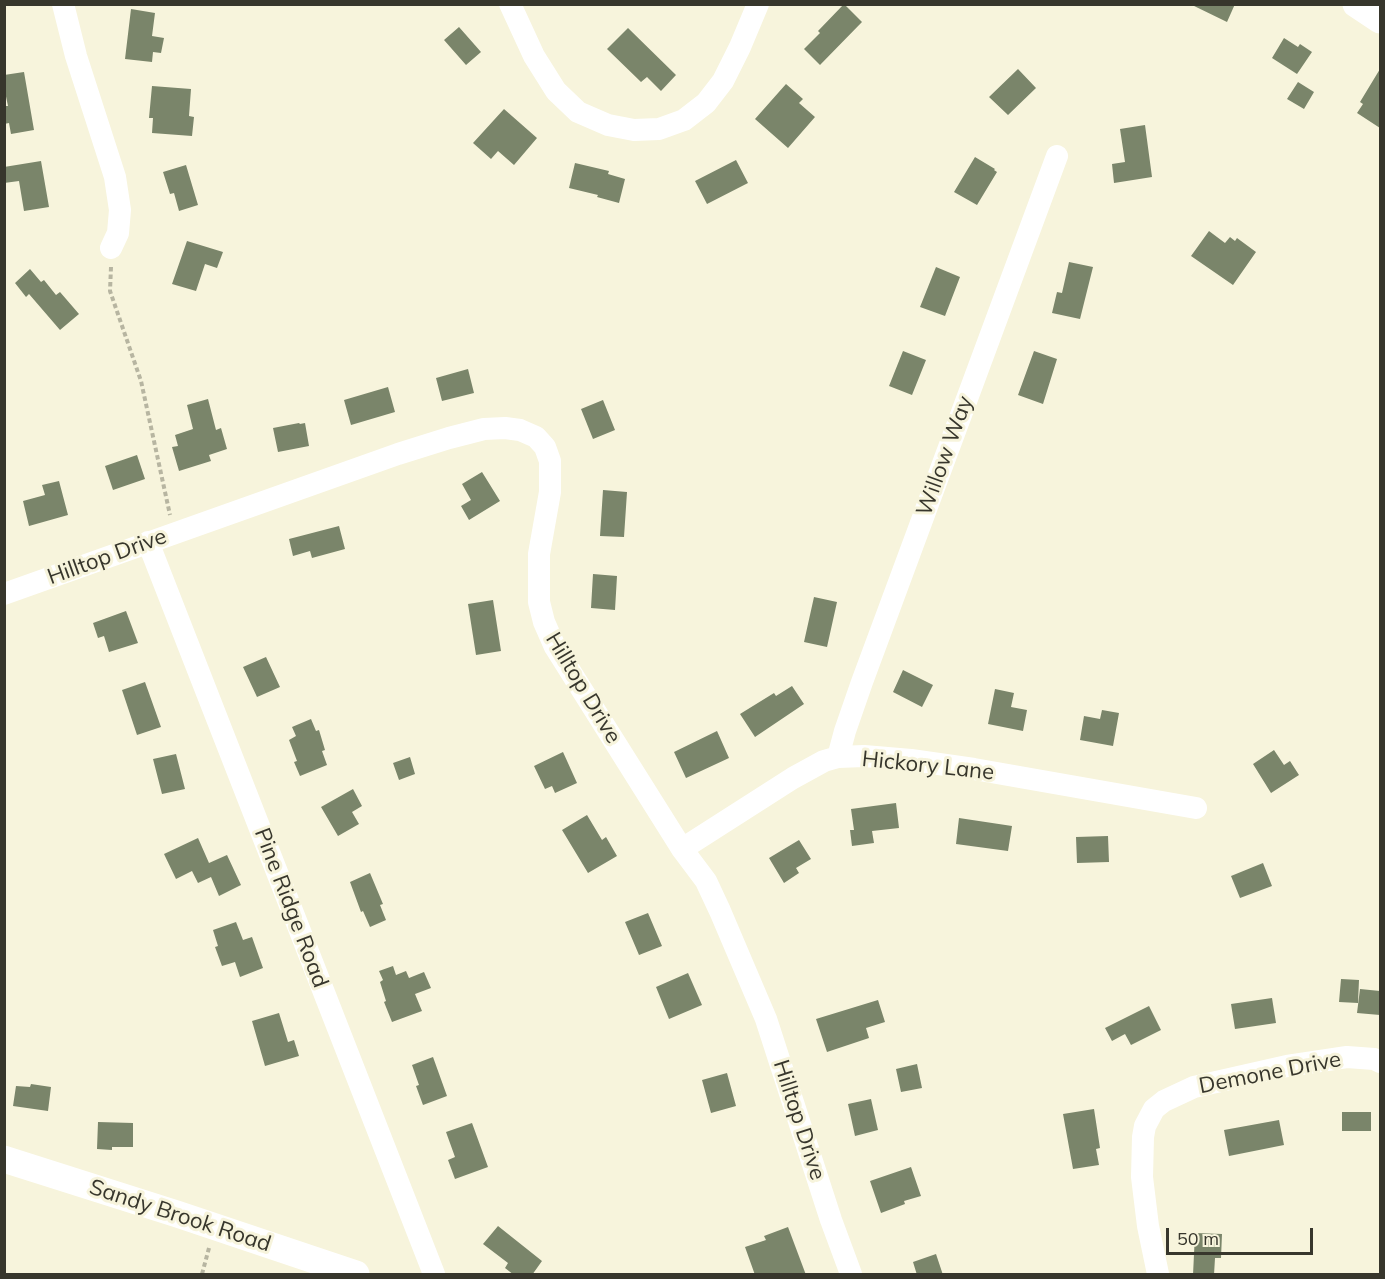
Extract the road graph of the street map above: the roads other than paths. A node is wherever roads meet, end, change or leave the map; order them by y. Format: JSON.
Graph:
{"nodes":[{"id":1,"x":63,"y":4,"type":"edge"},
{"id":2,"x":510,"y":4,"type":"edge"},
{"id":3,"x":758,"y":4,"type":"edge"},
{"id":4,"x":1356,"y":4,"type":"edge"},
{"id":5,"x":1380,"y":20,"type":"edge"},
{"id":6,"x":1057,"y":156,"type":"dead end"},
{"id":7,"x":111,"y":248,"type":"road end"},
{"id":8,"x":148,"y":542,"type":"junction"},
{"id":9,"x":4,"y":594,"type":"edge"},
{"id":10,"x":838,"y":758,"type":"junction"},
{"id":11,"x":1196,"y":808,"type":"dead end"},
{"id":12,"x":682,"y":849,"type":"junction"},
{"id":13,"x":1380,"y":1062,"type":"edge"},
{"id":14,"x":4,"y":1159,"type":"edge"},
{"id":15,"x":356,"y":1275,"type":"edge"},
{"id":16,"x":434,"y":1275,"type":"edge"},
{"id":17,"x":851,"y":1275,"type":"edge"},
{"id":18,"x":1158,"y":1275,"type":"edge"}],
"edges":[{"from":1,"to":7,"type":"street"},
{"from":2,"to":3,"type":"street"},
{"from":4,"to":5,"type":"street"},
{"from":6,"to":10,"type":"street","name":"Willow Way"},
{"from":8,"to":9,"type":"street","name":"Hilltop Drive"},
{"from":8,"to":12,"type":"street","name":"Hilltop Drive"},
{"from":8,"to":16,"type":"street","name":"Pine Ridge Road"},
{"from":10,"to":11,"type":"street","name":"Hickory Lane"},
{"from":10,"to":12,"type":"street","name":"Hickory Lane"},
{"from":12,"to":17,"type":"street","name":"Hilltop Drive"},
{"from":13,"to":18,"type":"street","name":"Demone Drive"},
{"from":14,"to":15,"type":"street","name":"Sandy Brook Road"}]}
